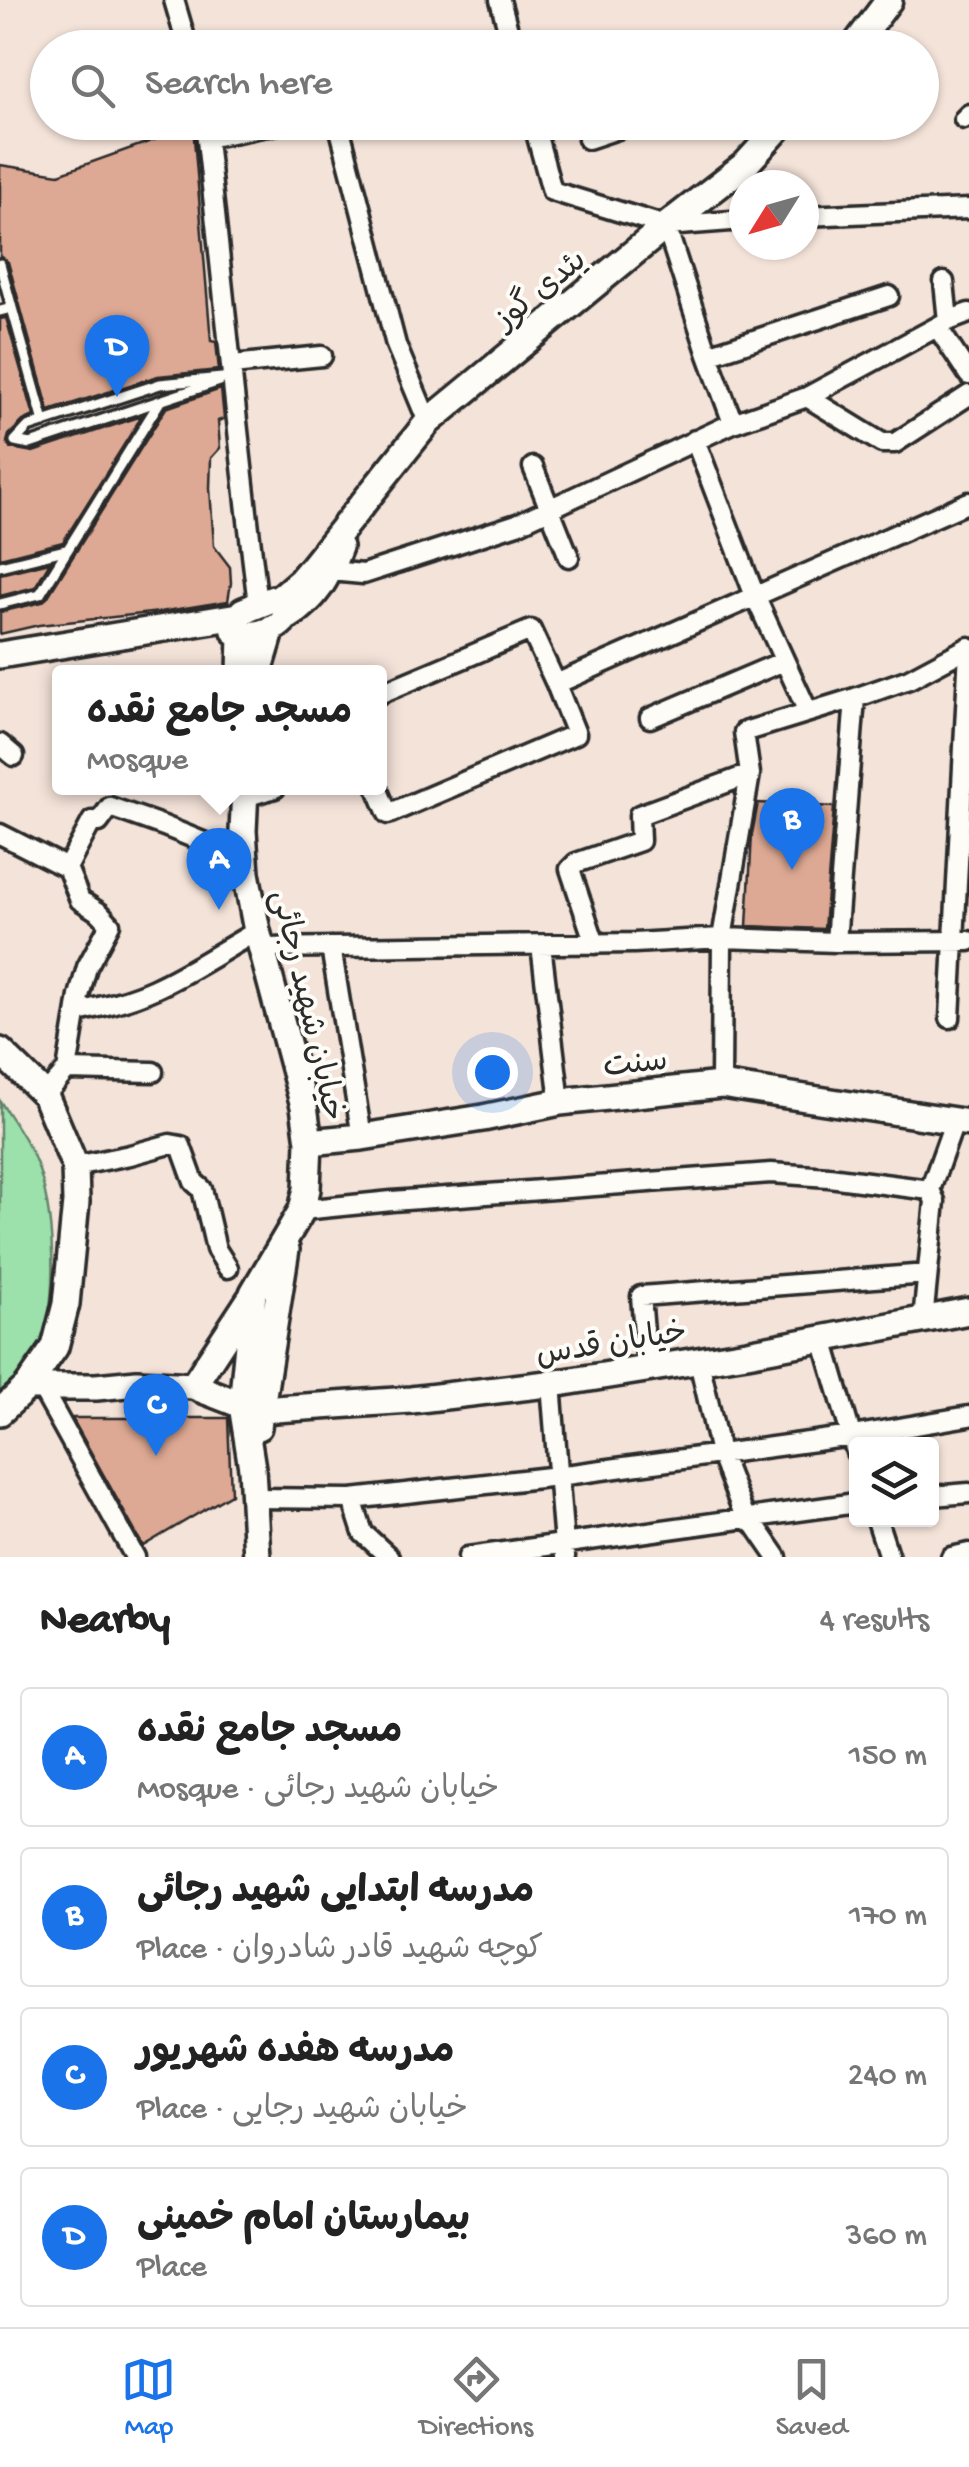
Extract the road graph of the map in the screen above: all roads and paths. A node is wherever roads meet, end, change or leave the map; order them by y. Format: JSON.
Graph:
{"nodes":[{"id":1,"x":174,"y":0,"type":"edge"},
{"id":2,"x":500,"y":0,"type":"edge"},
{"id":3,"x":889,"y":0,"type":"edge"},
{"id":4,"x":183,"y":30,"type":"edge"},
{"id":5,"x":508,"y":30,"type":"edge"},
{"id":6,"x":867,"y":30,"type":"edge"},
{"id":7,"x":207,"y":140,"type":"edge"},
{"id":8,"x":343,"y":140,"type":"edge"},
{"id":9,"x":538,"y":140,"type":"edge"},
{"id":10,"x":768,"y":140,"type":"edge"},
{"id":11,"x":969,"y":209,"type":"edge"},
{"id":12,"x":819,"y":215,"type":"edge"},
{"id":13,"x":729,"y":221,"type":"edge"},
{"id":14,"x":666,"y":226,"type":"junction"},
{"id":15,"x":0,"y":264,"type":"edge"},
{"id":16,"x":944,"y":282,"type":"dead end"},
{"id":17,"x":889,"y":296,"type":"dead end"},
{"id":18,"x":12,"y":308,"type":"junction"},
{"id":19,"x":0,"y":312,"type":"edge"},
{"id":20,"x":969,"y":313,"type":"edge"},
{"id":21,"x":943,"y":325,"type":"junction"},
{"id":22,"x":708,"y":355,"type":"junction"},
{"id":23,"x":322,"y":356,"type":"dead end"},
{"id":24,"x":232,"y":371,"type":"junction"},
{"id":25,"x":969,"y":375,"type":"edge"},
{"id":26,"x":969,"y":395,"type":"edge"},
{"id":27,"x":808,"y":397,"type":"junction"},
{"id":28,"x":159,"y":403,"type":"junction"},
{"id":29,"x":44,"y":422,"type":"junction"},
{"id":30,"x":428,"y":422,"type":"junction"},
{"id":31,"x":733,"y":423,"type":"junction"},
{"id":32,"x":695,"y":440,"type":"junction"},
{"id":33,"x":533,"y":467,"type":"dead end"},
{"id":34,"x":969,"y":502,"type":"edge"},
{"id":35,"x":549,"y":507,"type":"junction"},
{"id":36,"x":350,"y":519,"type":"junction"},
{"id":37,"x":66,"y":550,"type":"junction"},
{"id":38,"x":569,"y":556,"type":"dead end"},
{"id":39,"x":0,"y":566,"type":"edge"},
{"id":40,"x":330,"y":570,"type":"junction"},
{"id":41,"x":755,"y":596,"type":"junction"},
{"id":42,"x":0,"y":604,"type":"edge"},
{"id":43,"x":259,"y":619,"type":"junction"},
{"id":44,"x":969,"y":648,"type":"edge"},
{"id":45,"x":0,"y":655,"type":"edge"},
{"id":46,"x":784,"y":661,"type":"junction"},
{"id":47,"x":243,"y":665,"type":"edge"},
{"id":48,"x":259,"y":665,"type":"edge"},
{"id":49,"x":556,"y":684,"type":"junction"},
{"id":50,"x":387,"y":691,"type":"edge"},
{"id":51,"x":855,"y":698,"type":"junction"},
{"id":52,"x":808,"y":712,"type":"junction"},
{"id":53,"x":650,"y":718,"type":"dead end"},
{"id":54,"x":750,"y":774,"type":"junction"},
{"id":55,"x":245,"y":795,"type":"edge"},
{"id":56,"x":380,"y":795,"type":"edge"},
{"id":57,"x":0,"y":834,"type":"edge"},
{"id":58,"x":245,"y":859,"type":"junction"},
{"id":59,"x":67,"y":868,"type":"junction"},
{"id":60,"x":722,"y":938,"type":"junction"},
{"id":61,"x":260,"y":940,"type":"junction"},
{"id":62,"x":962,"y":941,"type":"edge"},
{"id":63,"x":836,"y":942,"type":"junction"},
{"id":64,"x":541,"y":944,"type":"junction"},
{"id":65,"x":595,"y":944,"type":"junction"},
{"id":66,"x":331,"y":947,"type":"junction"},
{"id":67,"x":78,"y":1012,"type":"junction"},
{"id":68,"x":950,"y":1018,"type":"dead end"},
{"id":69,"x":0,"y":1051,"type":"edge"},
{"id":70,"x":67,"y":1070,"type":"junction"},
{"id":71,"x":152,"y":1072,"type":"dead end"},
{"id":72,"x":722,"y":1085,"type":"junction"},
{"id":73,"x":45,"y":1095,"type":"junction"},
{"id":74,"x":560,"y":1102,"type":"junction"},
{"id":75,"x":962,"y":1122,"type":"edge"},
{"id":76,"x":362,"y":1136,"type":"junction"},
{"id":77,"x":309,"y":1142,"type":"junction"},
{"id":78,"x":75,"y":1166,"type":"junction"},
{"id":79,"x":930,"y":1190,"type":"junction"},
{"id":80,"x":302,"y":1210,"type":"junction"},
{"id":81,"x":288,"y":1234,"type":"junction"},
{"id":82,"x":228,"y":1268,"type":"dead end"},
{"id":83,"x":928,"y":1274,"type":"junction"},
{"id":84,"x":253,"y":1294,"type":"junction"},
{"id":85,"x":279,"y":1300,"type":"junction"},
{"id":86,"x":969,"y":1311,"type":"edge"},
{"id":87,"x":922,"y":1320,"type":"junction"},
{"id":88,"x":823,"y":1339,"type":"junction"},
{"id":89,"x":699,"y":1361,"type":"junction"},
{"id":90,"x":647,"y":1369,"type":"junction"},
{"id":91,"x":551,"y":1384,"type":"junction"},
{"id":92,"x":192,"y":1386,"type":"junction"},
{"id":93,"x":34,"y":1387,"type":"junction"},
{"id":94,"x":251,"y":1408,"type":"junction"},
{"id":95,"x":0,"y":1412,"type":"edge"},
{"id":96,"x":969,"y":1416,"type":"edge"},
{"id":97,"x":852,"y":1437,"type":"edge"},
{"id":98,"x":883,"y":1437,"type":"edge"},
{"id":99,"x":849,"y":1444,"type":"edge"},
{"id":100,"x":720,"y":1453,"type":"junction"},
{"id":101,"x":558,"y":1476,"type":"junction"},
{"id":102,"x":969,"y":1493,"type":"edge"},
{"id":103,"x":939,"y":1495,"type":"edge"},
{"id":104,"x":254,"y":1498,"type":"junction"},
{"id":105,"x":352,"y":1499,"type":"junction"},
{"id":106,"x":849,"y":1504,"type":"edge"},
{"id":107,"x":745,"y":1517,"type":"junction"},
{"id":108,"x":879,"y":1527,"type":"edge"},
{"id":109,"x":565,"y":1551,"type":"edge"},
{"id":110,"x":969,"y":1554,"type":"edge"},
{"id":111,"x":135,"y":1557,"type":"edge"},
{"id":112,"x":257,"y":1557,"type":"edge"},
{"id":113,"x":388,"y":1557,"type":"edge"},
{"id":114,"x":468,"y":1557,"type":"edge"},
{"id":115,"x":776,"y":1557,"type":"edge"},
{"id":116,"x":889,"y":1557,"type":"edge"},
{"id":117,"x":951,"y":1557,"type":"edge"}],
"edges":[{"from":1,"to":4,"type":"street"},
{"from":2,"to":5,"type":"street"},
{"from":3,"to":6,"type":"main road"},
{"from":7,"to":24,"type":"street"},
{"from":8,"to":30,"type":"street"},
{"from":9,"to":14,"type":"street"},
{"from":10,"to":14,"type":"main road","name":"یئدی گوز"},
{"from":11,"to":12,"type":"street"},
{"from":13,"to":14,"type":"street"},
{"from":14,"to":22,"type":"street"},
{"from":14,"to":30,"type":"main road","name":"یئدی گوز"},
{"from":15,"to":18,"type":"lane"},
{"from":16,"to":21,"type":"street"},
{"from":17,"to":22,"type":"street"},
{"from":18,"to":19,"type":"lane"},
{"from":18,"to":29,"type":"lane"},
{"from":20,"to":21,"type":"street"},
{"from":21,"to":25,"type":"street"},
{"from":21,"to":27,"type":"street"},
{"from":22,"to":31,"type":"street"},
{"from":23,"to":24,"type":"street"},
{"from":24,"to":28,"type":"lane"},
{"from":24,"to":29,"type":"lane"},
{"from":24,"to":43,"type":"street"},
{"from":26,"to":27,"type":"street"},
{"from":27,"to":31,"type":"street"},
{"from":28,"to":29,"type":"lane"},
{"from":28,"to":37,"type":"lane"},
{"from":30,"to":36,"type":"main road","name":"یئدی گوز"},
{"from":31,"to":32,"type":"street"},
{"from":32,"to":35,"type":"street"},
{"from":32,"to":41,"type":"street"},
{"from":33,"to":35,"type":"street"},
{"from":34,"to":41,"type":"street"},
{"from":35,"to":38,"type":"street"},
{"from":35,"to":40,"type":"street"},
{"from":36,"to":40,"type":"main road"},
{"from":36,"to":43,"type":"main road","name":"یئدی گوز"},
{"from":37,"to":39,"type":"lane"},
{"from":37,"to":42,"type":"lane"},
{"from":40,"to":43,"type":"main road"},
{"from":41,"to":46,"type":"street"},
{"from":41,"to":49,"type":"street"},
{"from":43,"to":45,"type":"main road"},
{"from":43,"to":47,"type":"main road"},
{"from":43,"to":48,"type":"main road"},
{"from":44,"to":51,"type":"street"},
{"from":44,"to":62,"type":"street"},
{"from":46,"to":52,"type":"street"},
{"from":46,"to":53,"type":"street"},
{"from":49,"to":50,"type":"street"},
{"from":49,"to":56,"type":"street"},
{"from":51,"to":52,"type":"street"},
{"from":51,"to":63,"type":"street"},
{"from":52,"to":54,"type":"street"},
{"from":54,"to":60,"type":"street"},
{"from":54,"to":65,"type":"street"},
{"from":55,"to":58,"type":"main road","name":"خیابان شهید رجائی"},
{"from":57,"to":59,"type":"street"},
{"from":58,"to":59,"type":"street"},
{"from":58,"to":61,"type":"main road","name":"خیابان شهید رجائی"},
{"from":59,"to":67,"type":"street"},
{"from":60,"to":63,"type":"street"},
{"from":60,"to":65,"type":"street"},
{"from":60,"to":72,"type":"street"},
{"from":61,"to":66,"type":"street"},
{"from":61,"to":67,"type":"street"},
{"from":61,"to":77,"type":"main road","name":"خیابان شهید رجائی"},
{"from":62,"to":63,"type":"street"},
{"from":62,"to":68,"type":"street"},
{"from":64,"to":65,"type":"street"},
{"from":64,"to":66,"type":"street"},
{"from":64,"to":74,"type":"street"},
{"from":66,"to":76,"type":"street"},
{"from":67,"to":70,"type":"street"},
{"from":69,"to":73,"type":"main road"},
{"from":70,"to":71,"type":"street"},
{"from":70,"to":73,"type":"street"},
{"from":72,"to":74,"type":"main road","name":"سنت"},
{"from":72,"to":75,"type":"main road","name":"سنت"},
{"from":73,"to":78,"type":"main road"},
{"from":74,"to":76,"type":"main road","name":"سنت"},
{"from":75,"to":79,"type":"street"},
{"from":76,"to":77,"type":"main road","name":"سنت"},
{"from":77,"to":80,"type":"main road","name":"خیابان شهید رجائی"},
{"from":78,"to":82,"type":"street"},
{"from":78,"to":93,"type":"main road"},
{"from":79,"to":80,"type":"street"},
{"from":79,"to":83,"type":"street"},
{"from":80,"to":81,"type":"main road","name":"خیابان شهید رجائی"},
{"from":81,"to":84,"type":"main road","name":"خیابان شهید رجائی"},
{"from":81,"to":85,"type":"main road","name":"خیابان شهید رجائی"},
{"from":83,"to":87,"type":"street"},
{"from":83,"to":90,"type":"street"},
{"from":84,"to":85,"type":"main road"},
{"from":84,"to":92,"type":"main road"},
{"from":84,"to":94,"type":"main road","name":"خیابان شهید رجائی"},
{"from":85,"to":94,"type":"main road","name":"خیابان شهید رجائی"},
{"from":86,"to":87,"type":"main road","name":"خیابان قدس"},
{"from":87,"to":88,"type":"main road","name":"خیابان قدس"},
{"from":88,"to":89,"type":"main road","name":"خیابان قدس"},
{"from":88,"to":97,"type":"street"},
{"from":89,"to":90,"type":"main road","name":"خیابان قدس"},
{"from":89,"to":100,"type":"street"},
{"from":90,"to":91,"type":"main road","name":"خیابان قدس"},
{"from":91,"to":94,"type":"main road","name":"خیابان قدس"},
{"from":91,"to":101,"type":"street"},
{"from":92,"to":93,"type":"main road"},
{"from":92,"to":94,"type":"main road"},
{"from":93,"to":95,"type":"main road"},
{"from":93,"to":111,"type":"street"},
{"from":94,"to":104,"type":"main road"},
{"from":96,"to":98,"type":"street"},
{"from":99,"to":100,"type":"street"},
{"from":100,"to":101,"type":"street"},
{"from":100,"to":107,"type":"street"},
{"from":101,"to":105,"type":"street"},
{"from":101,"to":109,"type":"street"},
{"from":102,"to":103,"type":"street"},
{"from":104,"to":105,"type":"street"},
{"from":104,"to":112,"type":"main road"},
{"from":105,"to":113,"type":"street"},
{"from":106,"to":107,"type":"street"},
{"from":107,"to":109,"type":"street"},
{"from":107,"to":115,"type":"street"},
{"from":108,"to":116,"type":"street"},
{"from":109,"to":114,"type":"street"},
{"from":110,"to":117,"type":"street"}]}
